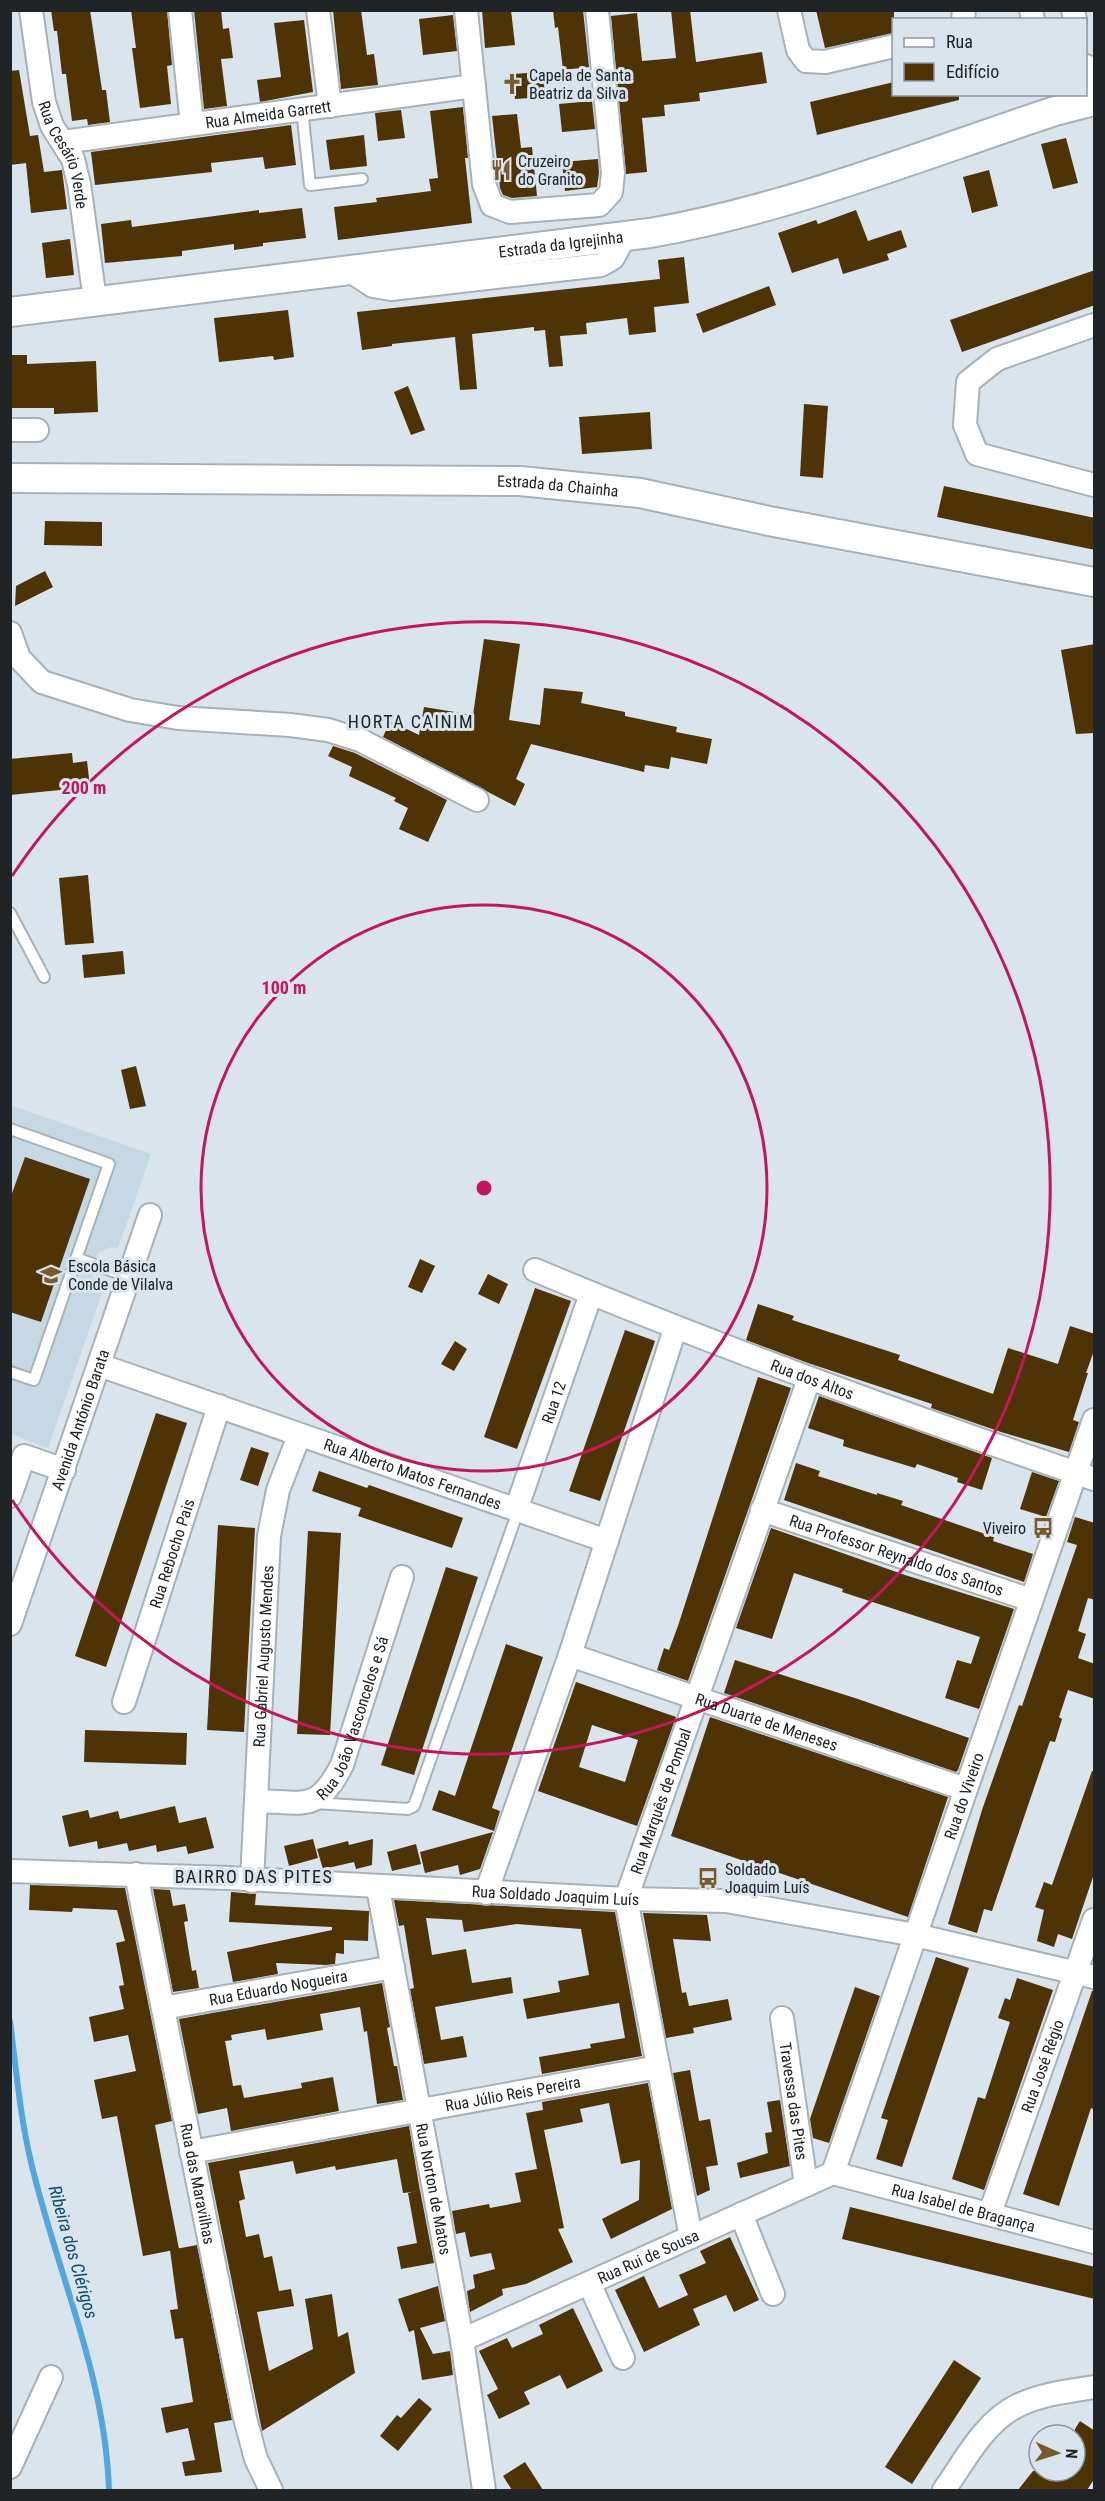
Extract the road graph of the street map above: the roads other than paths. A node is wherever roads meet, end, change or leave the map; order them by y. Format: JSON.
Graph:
{"nodes":[{"id":1,"x":31,"y":10,"type":"edge"},
{"id":2,"x":180,"y":10,"type":"edge"},
{"id":3,"x":318,"y":10,"type":"edge"},
{"id":4,"x":466,"y":10,"type":"edge"},
{"id":5,"x":597,"y":10,"type":"edge"},
{"id":6,"x":789,"y":10,"type":"edge"},
{"id":7,"x":892,"y":46,"type":"edge"},
{"id":8,"x":1087,"y":70,"type":"edge"},
{"id":9,"x":474,"y":86,"type":"junction"},
{"id":10,"x":1094,"y":101,"type":"edge"},
{"id":11,"x":1053,"y":103,"type":"edge"},
{"id":12,"x":330,"y":106,"type":"junction"},
{"id":13,"x":302,"y":110,"type":"junction"},
{"id":14,"x":192,"y":124,"type":"junction"},
{"id":15,"x":63,"y":142,"type":"junction"},
{"id":16,"x":362,"y":179,"type":"dead end"},
{"id":17,"x":95,"y":300,"type":"junction"},
{"id":18,"x":10,"y":312,"type":"edge"},
{"id":19,"x":1095,"y":325,"type":"edge"},
{"id":20,"x":10,"y":430,"type":"edge"},
{"id":21,"x":36,"y":430,"type":"dead end"},
{"id":22,"x":10,"y":478,"type":"edge"},
{"id":23,"x":1095,"y":485,"type":"edge"},
{"id":24,"x":1095,"y":582,"type":"edge"},
{"id":25,"x":10,"y":633,"type":"edge"},
{"id":26,"x":477,"y":800,"type":"dead end"},
{"id":27,"x":10,"y":913,"type":"edge"},
{"id":28,"x":44,"y":977,"type":"dead end"},
{"id":29,"x":10,"y":1130,"type":"edge"},
{"id":30,"x":150,"y":1215,"type":"dead end"},
{"id":31,"x":76,"y":1258,"type":"junction"},
{"id":32,"x":535,"y":1270,"type":"dead end"},
{"id":33,"x":129,"y":1278,"type":"junction"},
{"id":34,"x":591,"y":1294,"type":"junction"},
{"id":35,"x":675,"y":1329,"type":"junction"},
{"id":36,"x":99,"y":1365,"type":"junction"},
{"id":37,"x":10,"y":1372,"type":"edge"},
{"id":38,"x":809,"y":1378,"type":"junction"},
{"id":39,"x":219,"y":1406,"type":"junction"},
{"id":40,"x":1095,"y":1420,"type":"edge"},
{"id":41,"x":299,"y":1436,"type":"junction"},
{"id":42,"x":64,"y":1470,"type":"junction"},
{"id":43,"x":1085,"y":1476,"type":"edge"},
{"id":44,"x":10,"y":1496,"type":"edge"},
{"id":45,"x":517,"y":1510,"type":"junction"},
{"id":46,"x":762,"y":1510,"type":"junction"},
{"id":47,"x":607,"y":1541,"type":"junction"},
{"id":48,"x":402,"y":1577,"type":"dead end"},
{"id":49,"x":1031,"y":1600,"type":"junction"},
{"id":50,"x":10,"y":1624,"type":"edge"},
{"id":51,"x":570,"y":1654,"type":"junction"},
{"id":52,"x":697,"y":1698,"type":"junction"},
{"id":53,"x":124,"y":1702,"type":"dead end"},
{"id":54,"x":965,"y":1789,"type":"junction"},
{"id":55,"x":257,"y":1801,"type":"junction"},
{"id":56,"x":308,"y":1803,"type":"junction"},
{"id":57,"x":10,"y":1871,"type":"edge"},
{"id":58,"x":136,"y":1874,"type":"junction"},
{"id":59,"x":252,"y":1881,"type":"junction"},
{"id":60,"x":378,"y":1887,"type":"junction"},
{"id":61,"x":486,"y":1893,"type":"junction"},
{"id":62,"x":626,"y":1899,"type":"junction"},
{"id":63,"x":1095,"y":1920,"type":"edge"},
{"id":64,"x":915,"y":1935,"type":"junction"},
{"id":65,"x":393,"y":1967,"type":"junction"},
{"id":66,"x":1086,"y":1975,"type":"edge"},
{"id":67,"x":163,"y":2008,"type":"junction"},
{"id":68,"x":783,"y":2018,"type":"dead end"},
{"id":69,"x":658,"y":2067,"type":"junction"},
{"id":70,"x":420,"y":2112,"type":"junction"},
{"id":71,"x":191,"y":2152,"type":"junction"},
{"id":72,"x":833,"y":2173,"type":"junction"},
{"id":73,"x":806,"y":2185,"type":"junction"},
{"id":74,"x":990,"y":2213,"type":"junction"},
{"id":75,"x":741,"y":2214,"type":"junction"},
{"id":76,"x":691,"y":2237,"type":"junction"},
{"id":77,"x":1095,"y":2242,"type":"edge"},
{"id":78,"x":589,"y":2283,"type":"junction"},
{"id":79,"x":773,"y":2294,"type":"dead end"},
{"id":80,"x":462,"y":2340,"type":"junction"},
{"id":81,"x":623,"y":2358,"type":"dead end"},
{"id":82,"x":51,"y":2377,"type":"dead end"},
{"id":83,"x":1095,"y":2386,"type":"edge"},
{"id":84,"x":10,"y":2467,"type":"edge"},
{"id":85,"x":270,"y":2490,"type":"edge"},
{"id":86,"x":484,"y":2490,"type":"edge"},
{"id":87,"x":944,"y":2490,"type":"edge"}],
"edges":[{"from":1,"to":15,"type":"street","name":"Rua Cesário Verde"},
{"from":2,"to":14,"type":"street"},
{"from":3,"to":12,"type":"street"},
{"from":4,"to":9,"type":"street"},
{"from":5,"to":9,"type":"street"},
{"from":6,"to":7,"type":"street"},
{"from":8,"to":10,"type":"street"},
{"from":9,"to":12,"type":"street","name":"Rua Almeida Garrett"},
{"from":10,"to":11,"type":"street","name":"Estrada da Igrejinha"},
{"from":11,"to":17,"type":"street","name":"Estrada da Igrejinha"},
{"from":12,"to":13,"type":"street","name":"Rua Almeida Garrett"},
{"from":13,"to":14,"type":"street","name":"Rua Almeida Garrett"},
{"from":13,"to":16,"type":"lane"},
{"from":14,"to":15,"type":"street","name":"Rua Almeida Garrett"},
{"from":15,"to":17,"type":"street","name":"Rua Cesário Verde"},
{"from":17,"to":18,"type":"street","name":"Estrada da Igrejinha"},
{"from":19,"to":23,"type":"street"},
{"from":20,"to":21,"type":"street"},
{"from":22,"to":24,"type":"street","name":"Estrada da Chainha"},
{"from":25,"to":26,"type":"street"},
{"from":27,"to":28,"type":"lane"},
{"from":29,"to":31,"type":"lane"},
{"from":30,"to":33,"type":"street","name":"Avenida António Barata"},
{"from":31,"to":33,"type":"lane"},
{"from":31,"to":37,"type":"lane"},
{"from":32,"to":34,"type":"street","name":"Rua dos Altos"},
{"from":33,"to":36,"type":"street","name":"Avenida António Barata"},
{"from":34,"to":35,"type":"street","name":"Rua dos Altos"},
{"from":34,"to":45,"type":"street","name":"Rua 12"},
{"from":35,"to":38,"type":"street","name":"Rua dos Altos"},
{"from":35,"to":47,"type":"street"},
{"from":36,"to":39,"type":"street","name":"Rua Alberto Matos Fernandes"},
{"from":36,"to":42,"type":"street","name":"Avenida António Barata"},
{"from":38,"to":43,"type":"street","name":"Rua dos Altos"},
{"from":38,"to":46,"type":"street","name":"Rua Marquês de Pombal"},
{"from":39,"to":41,"type":"street","name":"Rua Alberto Matos Fernandes"},
{"from":39,"to":53,"type":"street","name":"Rua Rebocho Pais"},
{"from":40,"to":43,"type":"street","name":"Rua do Viveiro"},
{"from":41,"to":45,"type":"street","name":"Rua Alberto Matos Fernandes"},
{"from":41,"to":55,"type":"street","name":"Rua Gabriel Augusto Mendes"},
{"from":42,"to":44,"type":"street"},
{"from":42,"to":50,"type":"street","name":"Avenida António Barata"},
{"from":43,"to":49,"type":"street","name":"Rua do Viveiro"},
{"from":45,"to":47,"type":"street","name":"Rua Alberto Matos Fernandes"},
{"from":45,"to":56,"type":"lane"},
{"from":46,"to":49,"type":"street","name":"Rua Professor Reynaldo dos Santos"},
{"from":46,"to":52,"type":"street","name":"Rua Marquês de Pombal"},
{"from":47,"to":51,"type":"street"},
{"from":48,"to":56,"type":"street","name":"Rua João Vasconcelos e Sá"},
{"from":49,"to":54,"type":"street","name":"Rua do Viveiro"},
{"from":51,"to":52,"type":"street","name":"Rua Duarte de Meneses"},
{"from":51,"to":61,"type":"street"},
{"from":52,"to":54,"type":"street","name":"Rua Duarte de Meneses"},
{"from":52,"to":62,"type":"street","name":"Rua Marquês de Pombal"},
{"from":54,"to":64,"type":"street","name":"Rua do Viveiro"},
{"from":55,"to":56,"type":"street","name":"Rua João Vasconcelos e Sá"},
{"from":55,"to":59,"type":"street","name":"Rua Gabriel Augusto Mendes"},
{"from":57,"to":58,"type":"street","name":"Rua Soldado Joaquim Luís"},
{"from":58,"to":59,"type":"street","name":"Rua Soldado Joaquim Luís"},
{"from":58,"to":67,"type":"street","name":"Rua das Maravilhas"},
{"from":59,"to":60,"type":"street","name":"Rua Soldado Joaquim Luís"},
{"from":60,"to":61,"type":"street","name":"Rua Soldado Joaquim Luís"},
{"from":60,"to":65,"type":"street","name":"Rua Norton de Matos"},
{"from":61,"to":62,"type":"street","name":"Rua Soldado Joaquim Luís"},
{"from":62,"to":64,"type":"street","name":"Rua Soldado Joaquim Luís"},
{"from":62,"to":69,"type":"street"},
{"from":63,"to":66,"type":"street","name":"Rua José Régio"},
{"from":64,"to":66,"type":"street","name":"Rua Soldado Joaquim Luís"},
{"from":64,"to":72,"type":"street","name":"Rua do Viveiro"},
{"from":65,"to":67,"type":"street","name":"Rua Eduardo Nogueira"},
{"from":65,"to":70,"type":"street","name":"Rua Norton de Matos"},
{"from":66,"to":74,"type":"street","name":"Rua José Régio"},
{"from":67,"to":71,"type":"street","name":"Rua das Maravilhas"},
{"from":68,"to":73,"type":"street","name":"Travessa das Pites"},
{"from":69,"to":70,"type":"street","name":"Rua Júlio Reis Pereira"},
{"from":69,"to":76,"type":"street"},
{"from":70,"to":71,"type":"street","name":"Rua Júlio Reis Pereira"},
{"from":70,"to":80,"type":"street","name":"Rua Norton de Matos"},
{"from":71,"to":85,"type":"street","name":"Rua das Maravilhas"},
{"from":72,"to":73,"type":"street","name":"Rua Rui de Sousa"},
{"from":72,"to":74,"type":"street","name":"Rua Isabel de Bragança"},
{"from":73,"to":75,"type":"street","name":"Rua Rui de Sousa"},
{"from":74,"to":77,"type":"street","name":"Rua Isabel de Bragança"},
{"from":75,"to":76,"type":"street","name":"Rua Rui de Sousa"},
{"from":75,"to":79,"type":"street"},
{"from":76,"to":78,"type":"street","name":"Rua Rui de Sousa"},
{"from":78,"to":80,"type":"street","name":"Rua Rui de Sousa"},
{"from":78,"to":81,"type":"street"},
{"from":80,"to":86,"type":"street","name":"Rua Norton de Matos"},
{"from":82,"to":84,"type":"street"},
{"from":83,"to":87,"type":"street"}]}
